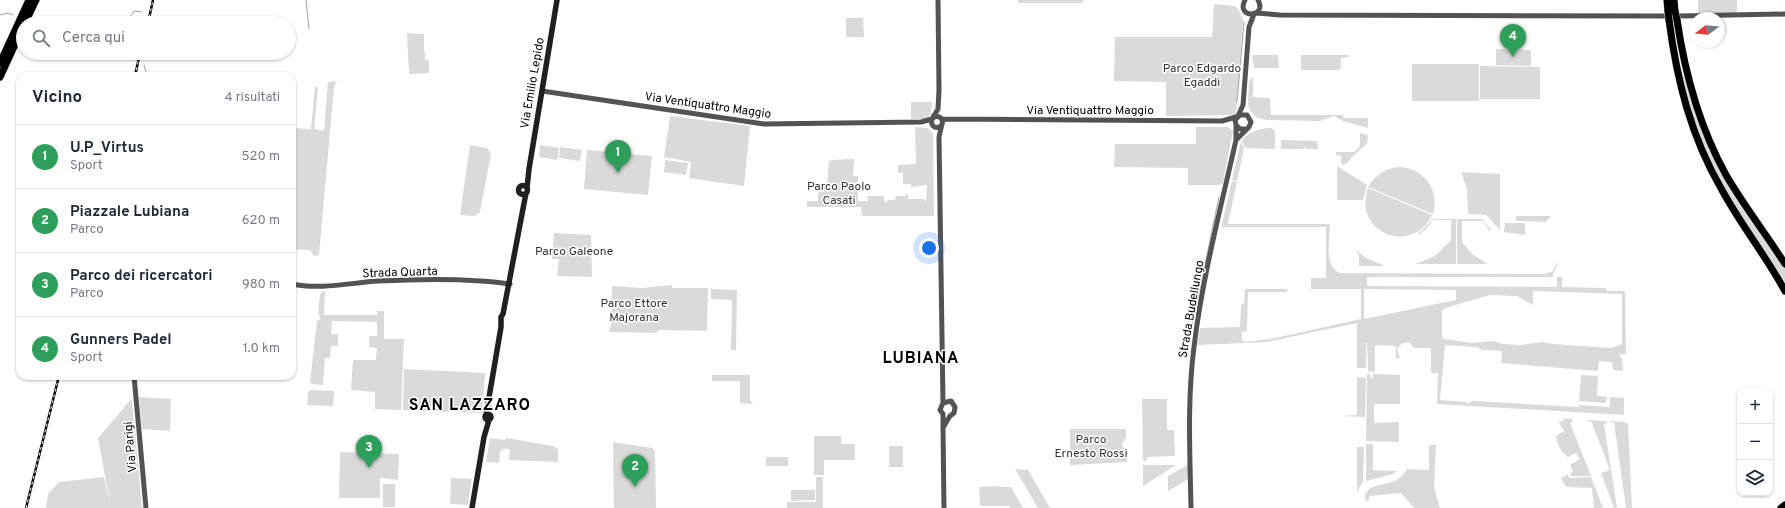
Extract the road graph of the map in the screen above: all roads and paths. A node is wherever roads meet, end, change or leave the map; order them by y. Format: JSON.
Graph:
{"nodes":[{"id":1,"x":29,"y":0,"type":"edge"},
{"id":2,"x":36,"y":0,"type":"edge"},
{"id":3,"x":557,"y":0,"type":"edge"},
{"id":4,"x":938,"y":0,"type":"edge"},
{"id":5,"x":1245,"y":0,"type":"edge"},
{"id":6,"x":1258,"y":0,"type":"edge"},
{"id":7,"x":1667,"y":0,"type":"edge"},
{"id":8,"x":1674,"y":0,"type":"edge"},
{"id":9,"x":1260,"y":6,"type":"junction"},
{"id":10,"x":1247,"y":13,"type":"junction"},
{"id":11,"x":1255,"y":13,"type":"junction"},
{"id":12,"x":1271,"y":14,"type":"junction"},
{"id":13,"x":1785,"y":14,"type":"edge"},
{"id":14,"x":22,"y":16,"type":"edge"},
{"id":15,"x":28,"y":16,"type":"edge"},
{"id":16,"x":1672,"y":16,"type":"junction"},
{"id":17,"x":1249,"y":27,"type":"junction"},
{"id":18,"x":16,"y":28,"type":"edge"},
{"id":19,"x":16,"y":42,"type":"edge"},
{"id":20,"x":0,"y":63,"type":"edge"},
{"id":21,"x":0,"y":77,"type":"edge"},
{"id":22,"x":939,"y":90,"type":"junction"},
{"id":23,"x":542,"y":91,"type":"junction"},
{"id":24,"x":1243,"y":105,"type":"junction"},
{"id":25,"x":1247,"y":115,"type":"junction"},
{"id":26,"x":1237,"y":116,"type":"junction"},
{"id":27,"x":933,"y":118,"type":"junction"},
{"id":28,"x":942,"y":121,"type":"junction"},
{"id":29,"x":1222,"y":121,"type":"junction"},
{"id":30,"x":921,"y":122,"type":"junction"},
{"id":31,"x":1236,"y":125,"type":"junction"},
{"id":32,"x":933,"y":126,"type":"junction"},
{"id":33,"x":1245,"y":129,"type":"junction"},
{"id":34,"x":939,"y":137,"type":"junction"},
{"id":35,"x":1236,"y":140,"type":"junction"},
{"id":36,"x":1785,"y":264,"type":"edge"},
{"id":37,"x":296,"y":285,"type":"edge"},
{"id":38,"x":510,"y":285,"type":"junction"},
{"id":39,"x":1785,"y":291,"type":"edge"},
{"id":40,"x":134,"y":380,"type":"edge"},
{"id":41,"x":945,"y":402,"type":"junction"},
{"id":42,"x":943,"y":414,"type":"junction"},
{"id":43,"x":950,"y":416,"type":"junction"},
{"id":44,"x":943,"y":427,"type":"junction"},
{"id":45,"x":1785,"y":502,"type":"edge"},
{"id":46,"x":1785,"y":505,"type":"edge"},
{"id":47,"x":146,"y":508,"type":"edge"},
{"id":48,"x":472,"y":508,"type":"edge"},
{"id":49,"x":944,"y":508,"type":"edge"},
{"id":50,"x":1191,"y":508,"type":"edge"},
{"id":51,"x":1776,"y":508,"type":"edge"},
{"id":52,"x":1781,"y":508,"type":"edge"}],
"edges":[{"from":1,"to":14,"type":"highway"},
{"from":2,"to":15,"type":"highway"},
{"from":3,"to":23,"type":"main road","name":"Via Emilio Lepido"},
{"from":4,"to":22,"type":"street"},
{"from":5,"to":10,"type":"street","name":"Strada Budellungo"},
{"from":6,"to":9,"type":"street"},
{"from":7,"to":16,"type":"highway"},
{"from":8,"to":16,"type":"highway"},
{"from":9,"to":11,"type":"street","name":"Strada Budellungo"},
{"from":9,"to":12,"type":"street"},
{"from":10,"to":11,"type":"street"},
{"from":10,"to":17,"type":"street","name":"Strada Budellungo"},
{"from":11,"to":12,"type":"street"},
{"from":11,"to":17,"type":"street","name":"Strada Budellungo"},
{"from":12,"to":16,"type":"street"},
{"from":13,"to":16,"type":"street"},
{"from":16,"to":36,"type":"highway"},
{"from":16,"to":39,"type":"highway"},
{"from":17,"to":24,"type":"street","name":"Strada Budellungo"},
{"from":18,"to":20,"type":"highway"},
{"from":19,"to":21,"type":"highway"},
{"from":22,"to":27,"type":"street"},
{"from":22,"to":28,"type":"street"},
{"from":23,"to":30,"type":"street","name":"Via Ventiquattro Maggio"},
{"from":23,"to":38,"type":"main road","name":"Via Emilio Lepido"},
{"from":24,"to":25,"type":"street","name":"Strada Budellungo"},
{"from":24,"to":26,"type":"street","name":"Strada Budellungo"},
{"from":25,"to":26,"type":"street"},
{"from":25,"to":33,"type":"street","name":"Strada Budellungo"},
{"from":26,"to":29,"type":"street","name":"Via Ventiquattro Maggio"},
{"from":26,"to":31,"type":"street","name":"Strada Budellungo"},
{"from":27,"to":28,"type":"street"},
{"from":27,"to":30,"type":"street","name":"Via Ventiquattro Maggio"},
{"from":27,"to":32,"type":"street"},
{"from":28,"to":29,"type":"street","name":"Via Ventiquattro Maggio"},
{"from":28,"to":32,"type":"street","name":"Via Ventiquattro Maggio"},
{"from":28,"to":34,"type":"street"},
{"from":29,"to":31,"type":"street","name":"Via Ventiquattro Maggio"},
{"from":30,"to":32,"type":"street","name":"Via Ventiquattro Maggio"},
{"from":31,"to":33,"type":"street"},
{"from":31,"to":35,"type":"street","name":"Strada Budellungo"},
{"from":32,"to":34,"type":"street"},
{"from":33,"to":35,"type":"street","name":"Strada Budellungo"},
{"from":34,"to":41,"type":"street"},
{"from":35,"to":50,"type":"street","name":"Strada Budellungo"},
{"from":37,"to":38,"type":"street","name":"Strada Quarta"},
{"from":38,"to":48,"type":"main road","name":"Via Emilio Lepido"},
{"from":40,"to":47,"type":"street","name":"Via Parigi"},
{"from":41,"to":42,"type":"street"},
{"from":41,"to":43,"type":"street"},
{"from":42,"to":43,"type":"street"},
{"from":42,"to":44,"type":"street"},
{"from":43,"to":44,"type":"street"},
{"from":44,"to":49,"type":"street"},
{"from":45,"to":51,"type":"main road"},
{"from":46,"to":52,"type":"highway"}]}
